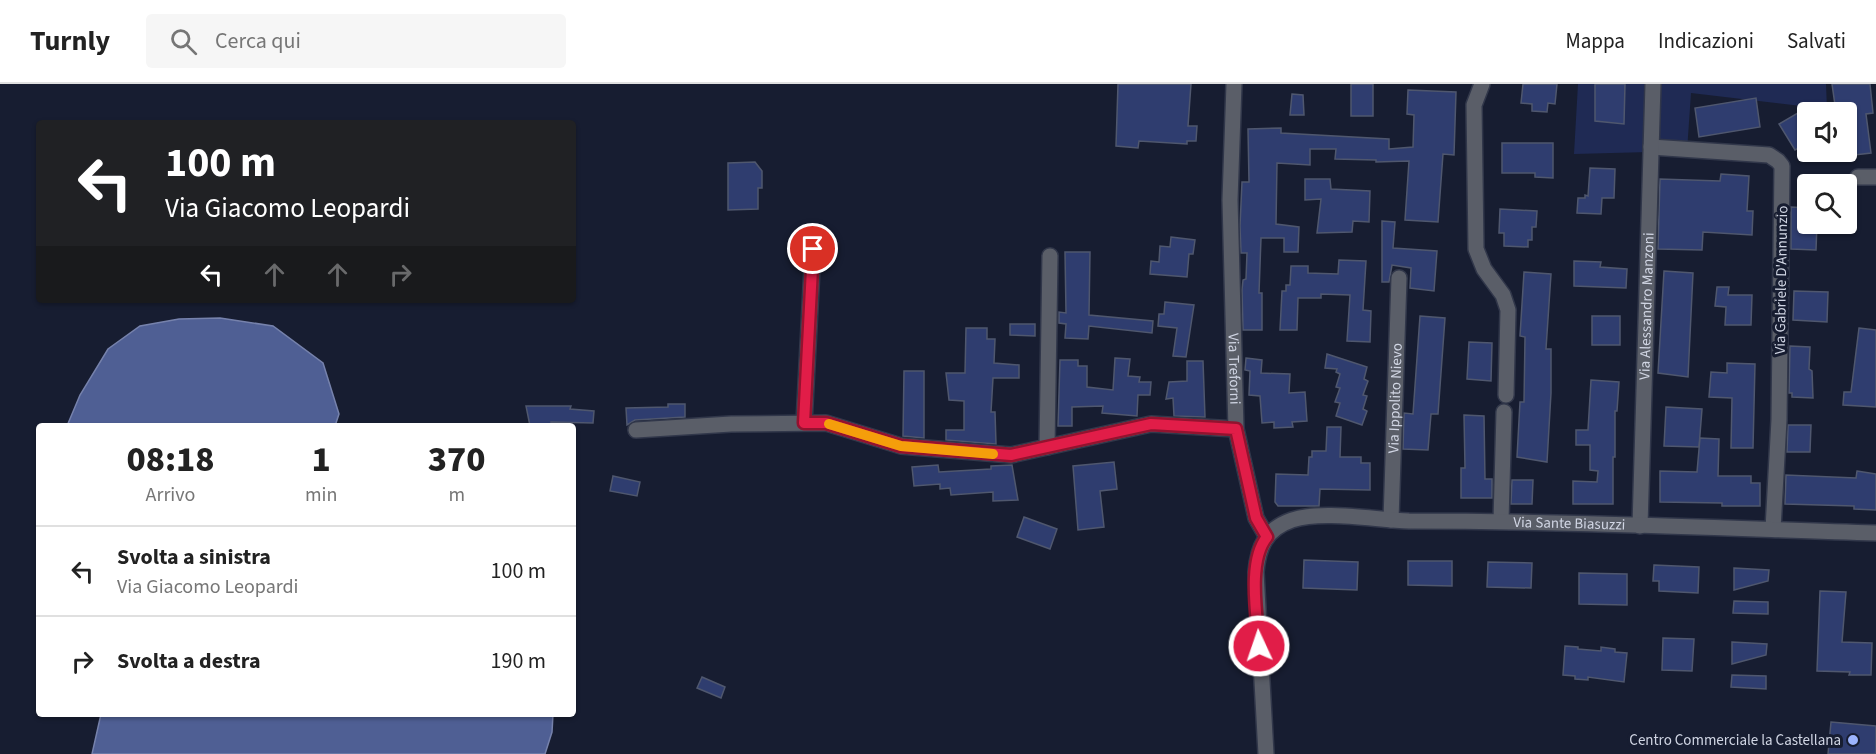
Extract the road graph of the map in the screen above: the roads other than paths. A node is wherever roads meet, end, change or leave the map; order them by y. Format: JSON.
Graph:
{"nodes":[{"id":1,"x":1234,"y":84,"type":"edge"},
{"id":2,"x":1482,"y":84,"type":"edge"},
{"id":3,"x":1653,"y":84,"type":"edge"},
{"id":4,"x":1651,"y":147,"type":"junction"},
{"id":5,"x":1858,"y":177,"type":"dead end"},
{"id":6,"x":1876,"y":177,"type":"edge"},
{"id":7,"x":813,"y":249,"type":"dead end"},
{"id":8,"x":1050,"y":256,"type":"dead end"},
{"id":9,"x":1399,"y":278,"type":"dead end"},
{"id":10,"x":1506,"y":394,"type":"dead end"},
{"id":11,"x":1504,"y":412,"type":"dead end"},
{"id":12,"x":804,"y":423,"type":"junction"},
{"id":13,"x":1236,"y":429,"type":"junction"},
{"id":14,"x":636,"y":430,"type":"dead end"},
{"id":15,"x":1047,"y":447,"type":"junction"},
{"id":16,"x":1391,"y":520,"type":"junction"},
{"id":17,"x":1501,"y":521,"type":"junction"},
{"id":18,"x":1640,"y":526,"type":"junction"},
{"id":19,"x":1773,"y":529,"type":"junction"},
{"id":20,"x":1876,"y":533,"type":"edge"},
{"id":21,"x":1267,"y":537,"type":"junction"},
{"id":22,"x":1266,"y":754,"type":"edge"}],
"edges":[{"from":1,"to":13,"type":"street","name":"Via Treforni"},
{"from":2,"to":10,"type":"street"},
{"from":3,"to":4,"type":"street","name":"Via Alessandro Manzoni"},
{"from":4,"to":18,"type":"street","name":"Via Alessandro Manzoni"},
{"from":4,"to":19,"type":"street","name":"Via Gabriele D'Annunzio"},
{"from":5,"to":6,"type":"street"},
{"from":7,"to":12,"type":"street"},
{"from":8,"to":15,"type":"street"},
{"from":9,"to":16,"type":"street","name":"Via Ippolito Nievo"},
{"from":11,"to":17,"type":"street"},
{"from":12,"to":14,"type":"street"},
{"from":12,"to":15,"type":"street"},
{"from":13,"to":15,"type":"street"},
{"from":13,"to":21,"type":"street","name":"Via Treforni"},
{"from":16,"to":17,"type":"street","name":"Via Sante Biasuzzi"},
{"from":16,"to":21,"type":"street","name":"Via Sante Biasuzzi"},
{"from":17,"to":18,"type":"street","name":"Via Sante Biasuzzi"},
{"from":18,"to":19,"type":"street","name":"Via Sante Biasuzzi"},
{"from":19,"to":20,"type":"street","name":"Via Sante Biasuzzi"},
{"from":21,"to":22,"type":"street"}]}
